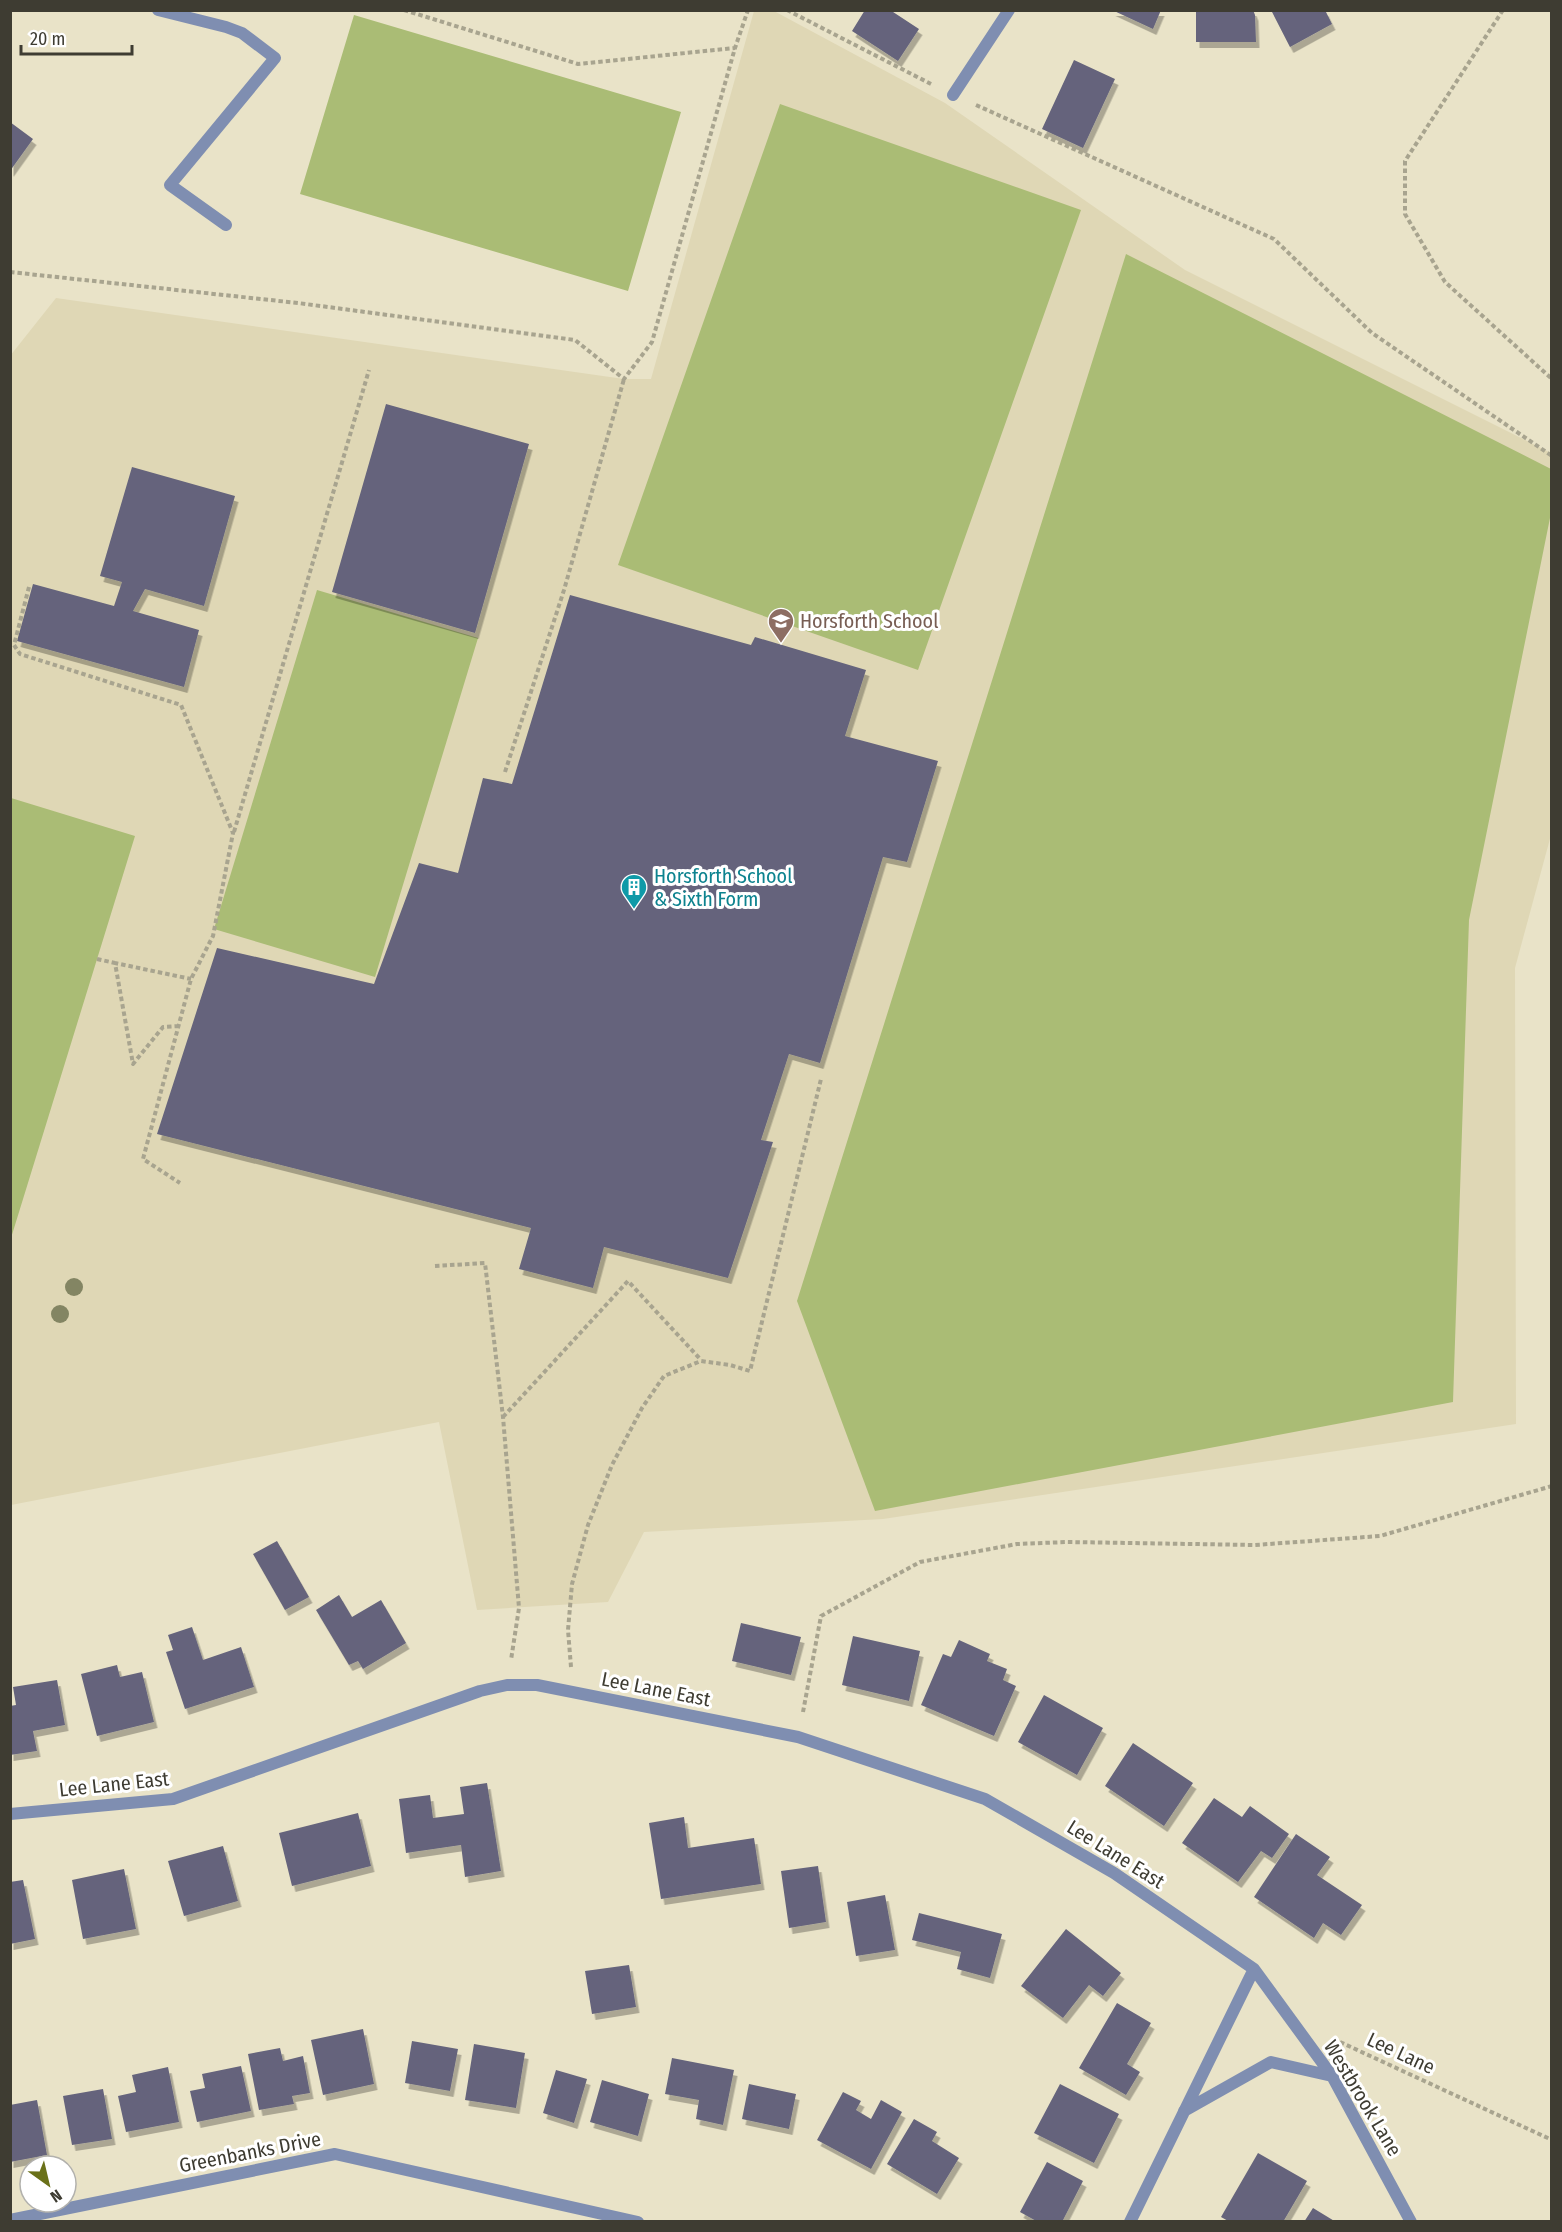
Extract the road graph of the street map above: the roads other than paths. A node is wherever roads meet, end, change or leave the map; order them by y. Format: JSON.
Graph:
{"nodes":[{"id":1,"x":158,"y":10,"type":"edge"},
{"id":2,"x":1010,"y":10,"type":"edge"},
{"id":3,"x":953,"y":95,"type":"road end"},
{"id":4,"x":226,"y":225,"type":"dead end"},
{"id":5,"x":10,"y":1814,"type":"edge"},
{"id":6,"x":1254,"y":1969,"type":"junction"},
{"id":7,"x":1332,"y":2076,"type":"junction"},
{"id":8,"x":1184,"y":2111,"type":"junction"},
{"id":9,"x":10,"y":2220,"type":"edge"},
{"id":10,"x":638,"y":2222,"type":"edge"},
{"id":11,"x":1130,"y":2222,"type":"edge"},
{"id":12,"x":1411,"y":2222,"type":"edge"}],
"edges":[{"from":1,"to":4,"type":"street"},
{"from":2,"to":3,"type":"street"},
{"from":5,"to":6,"type":"street","name":"Lee Lane East"},
{"from":6,"to":7,"type":"street","name":"Westbrook Lane"},
{"from":6,"to":8,"type":"street"},
{"from":7,"to":8,"type":"street"},
{"from":7,"to":12,"type":"street","name":"Westbrook Lane"},
{"from":8,"to":11,"type":"street"},
{"from":9,"to":10,"type":"street","name":"Greenbanks Drive"}]}
